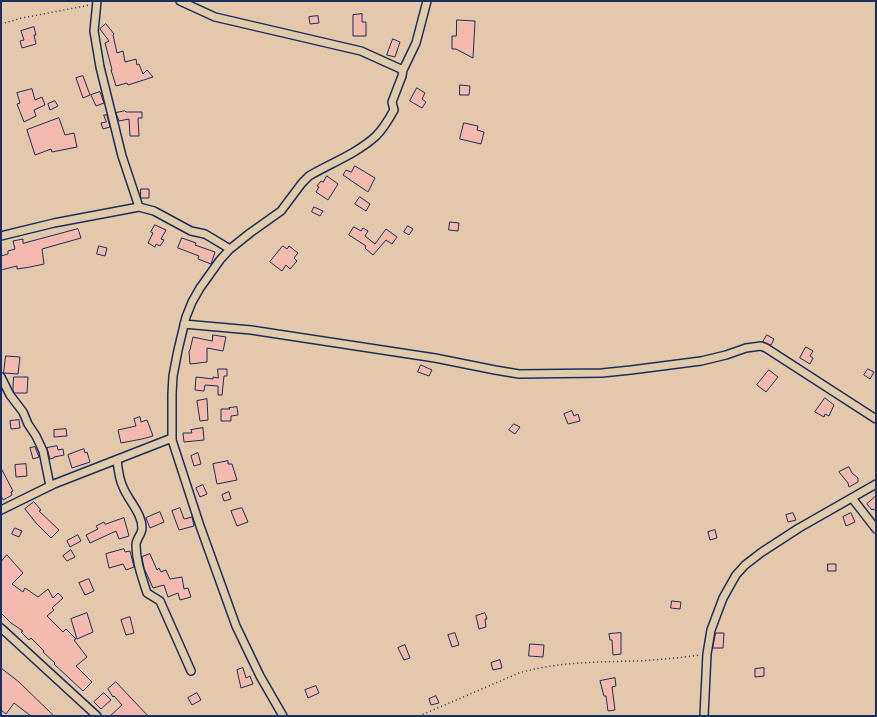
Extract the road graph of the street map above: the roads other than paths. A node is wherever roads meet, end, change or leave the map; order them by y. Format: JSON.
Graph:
{"nodes":[{"id":1,"x":180,"y":1,"type":"edge"},
{"id":2,"x":427,"y":1,"type":"edge"},
{"id":3,"x":97,"y":2,"type":"edge"},
{"id":4,"x":403,"y":70,"type":"junction"},
{"id":5,"x":139,"y":207,"type":"junction"},
{"id":6,"x":1,"y":236,"type":"edge"},
{"id":7,"x":230,"y":250,"type":"junction"},
{"id":8,"x":184,"y":324,"type":"junction"},
{"id":9,"x":1,"y":377,"type":"edge"},
{"id":10,"x":876,"y":419,"type":"edge"},
{"id":11,"x":172,"y":439,"type":"junction"},
{"id":12,"x":117,"y":460,"type":"junction"},
{"id":13,"x":876,"y":484,"type":"edge"},
{"id":14,"x":50,"y":486,"type":"junction"},
{"id":15,"x":852,"y":498,"type":"junction"},
{"id":16,"x":1,"y":510,"type":"edge"},
{"id":17,"x":876,"y":529,"type":"edge"},
{"id":18,"x":1,"y":628,"type":"edge"},
{"id":19,"x":192,"y":671,"type":"dead end"},
{"id":20,"x":97,"y":716,"type":"edge"},
{"id":21,"x":283,"y":716,"type":"edge"},
{"id":22,"x":704,"y":716,"type":"edge"}],
"edges":[{"from":1,"to":4,"type":"street"},
{"from":2,"to":4,"type":"street"},
{"from":3,"to":5,"type":"street"},
{"from":4,"to":7,"type":"street"},
{"from":5,"to":6,"type":"street"},
{"from":5,"to":7,"type":"street"},
{"from":7,"to":8,"type":"street"},
{"from":8,"to":10,"type":"street"},
{"from":8,"to":11,"type":"street"},
{"from":9,"to":14,"type":"street"},
{"from":11,"to":12,"type":"street"},
{"from":11,"to":21,"type":"street"},
{"from":12,"to":14,"type":"street"},
{"from":12,"to":19,"type":"street"},
{"from":13,"to":15,"type":"street"},
{"from":14,"to":16,"type":"street"},
{"from":15,"to":17,"type":"street"},
{"from":15,"to":22,"type":"street"},
{"from":18,"to":20,"type":"street"}]}
